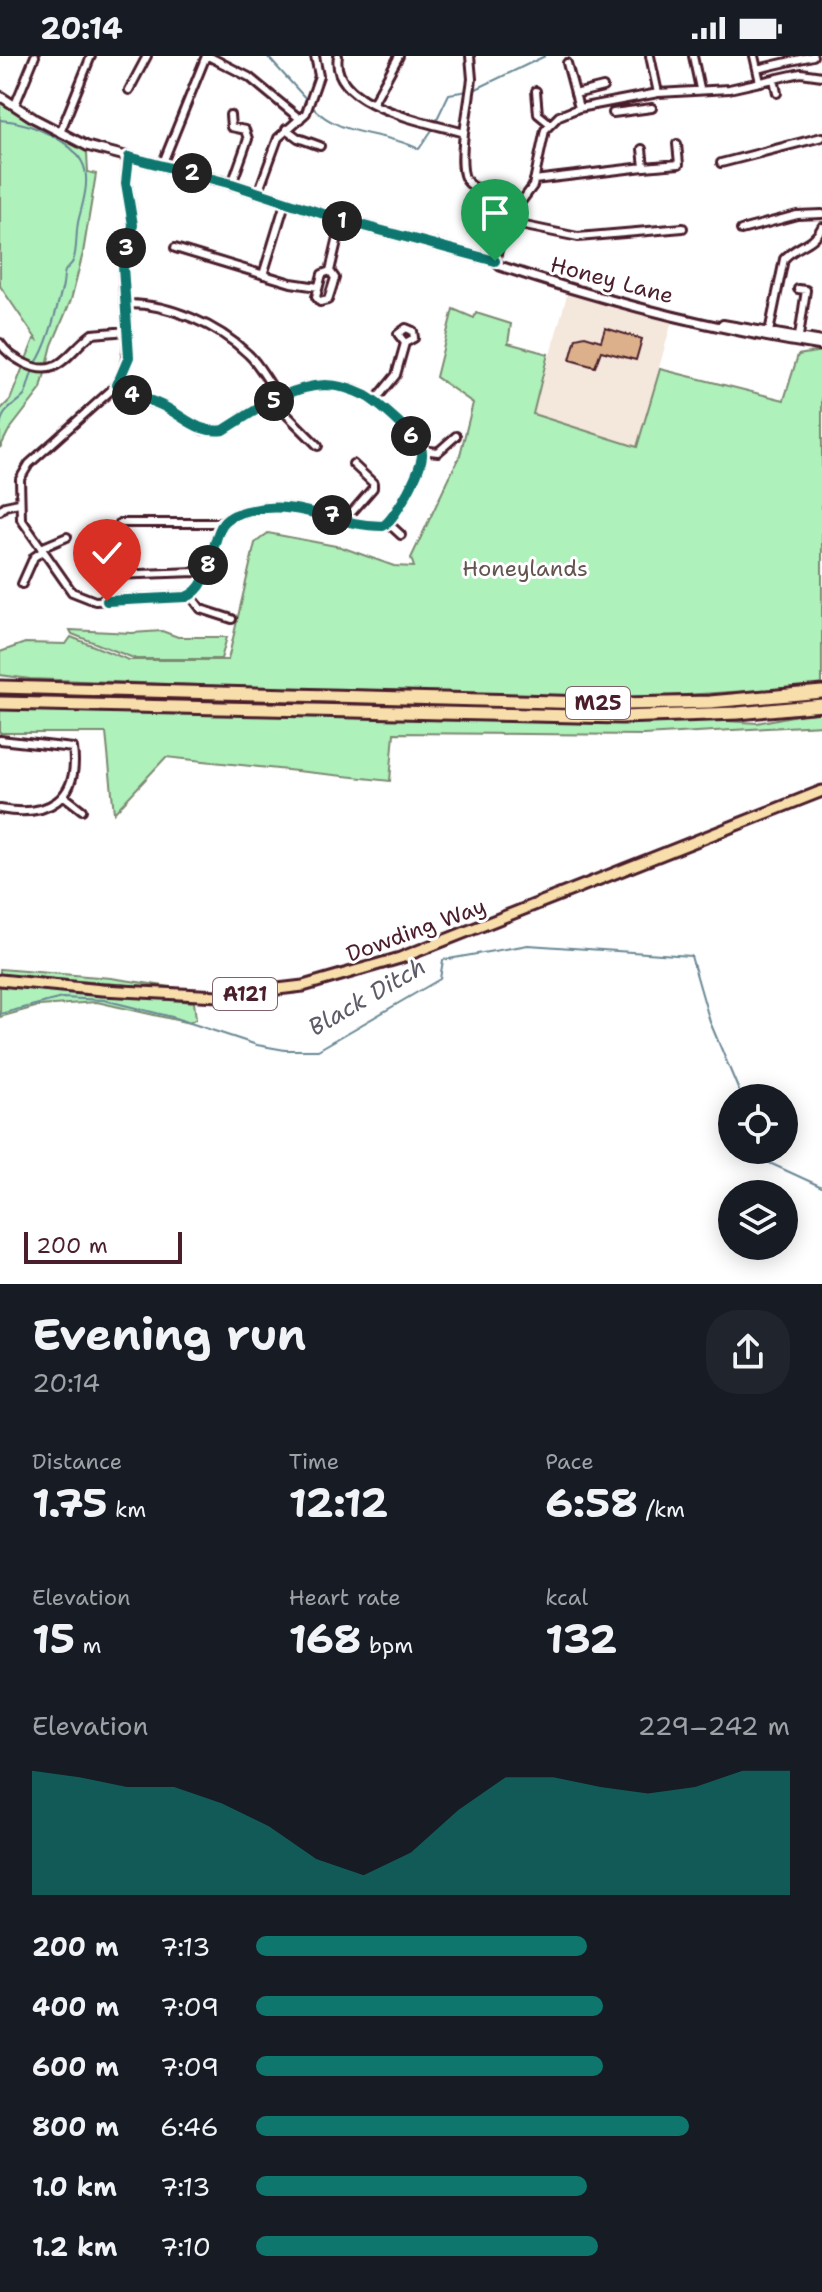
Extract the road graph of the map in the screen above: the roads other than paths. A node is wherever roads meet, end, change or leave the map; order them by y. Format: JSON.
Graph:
{"nodes":[{"id":1,"x":35,"y":56,"type":"edge"},
{"id":2,"x":91,"y":56,"type":"edge"},
{"id":3,"x":147,"y":56,"type":"edge"},
{"id":4,"x":207,"y":56,"type":"edge"},
{"id":5,"x":315,"y":56,"type":"edge"},
{"id":6,"x":338,"y":56,"type":"edge"},
{"id":7,"x":399,"y":56,"type":"edge"},
{"id":8,"x":470,"y":56,"type":"edge"},
{"id":9,"x":650,"y":56,"type":"edge"},
{"id":10,"x":693,"y":56,"type":"edge"},
{"id":11,"x":754,"y":56,"type":"edge"},
{"id":12,"x":813,"y":56,"type":"edge"},
{"id":13,"x":567,"y":63,"type":"dead end"},
{"id":14,"x":757,"y":69,"type":"junction"},
{"id":15,"x":822,"y":76,"type":"edge"},
{"id":16,"x":774,"y":79,"type":"junction"},
{"id":17,"x":760,"y":82,"type":"junction"},
{"id":18,"x":603,"y":87,"type":"dead end"},
{"id":19,"x":700,"y":89,"type":"junction"},
{"id":20,"x":129,"y":90,"type":"dead end"},
{"id":21,"x":536,"y":91,"type":"dead end"},
{"id":22,"x":658,"y":93,"type":"junction"},
{"id":23,"x":777,"y":93,"type":"dead end"},
{"id":24,"x":575,"y":94,"type":"junction"},
{"id":25,"x":0,"y":96,"type":"edge"},
{"id":26,"x":624,"y":99,"type":"junction"},
{"id":27,"x":373,"y":103,"type":"junction"},
{"id":28,"x":15,"y":105,"type":"junction"},
{"id":29,"x":579,"y":108,"type":"junction"},
{"id":30,"x":652,"y":108,"type":"dead end"},
{"id":31,"x":627,"y":111,"type":"junction"},
{"id":32,"x":613,"y":113,"type":"dead end"},
{"id":33,"x":230,"y":115,"type":"dead end"},
{"id":34,"x":300,"y":119,"type":"junction"},
{"id":35,"x":549,"y":123,"type":"junction"},
{"id":36,"x":286,"y":129,"type":"junction"},
{"id":37,"x":60,"y":133,"type":"junction"},
{"id":38,"x":464,"y":133,"type":"junction"},
{"id":39,"x":822,"y":137,"type":"edge"},
{"id":40,"x":677,"y":144,"type":"dead end"},
{"id":41,"x":320,"y":146,"type":"dead end"},
{"id":42,"x":642,"y":149,"type":"dead end"},
{"id":43,"x":129,"y":157,"type":"junction"},
{"id":44,"x":721,"y":163,"type":"dead end"},
{"id":45,"x":162,"y":165,"type":"junction"},
{"id":46,"x":644,"y":167,"type":"junction"},
{"id":47,"x":534,"y":180,"type":"junction"},
{"id":48,"x":232,"y":184,"type":"junction"},
{"id":49,"x":258,"y":193,"type":"junction"},
{"id":50,"x":285,"y":203,"type":"junction"},
{"id":51,"x":517,"y":206,"type":"junction"},
{"id":52,"x":822,"y":214,"type":"edge"},
{"id":53,"x":342,"y":220,"type":"junction"},
{"id":54,"x":506,"y":222,"type":"junction"},
{"id":55,"x":822,"y":227,"type":"edge"},
{"id":56,"x":683,"y":228,"type":"dead end"},
{"id":57,"x":741,"y":230,"type":"dead end"},
{"id":58,"x":175,"y":248,"type":"dead end"},
{"id":59,"x":495,"y":261,"type":"junction"},
{"id":60,"x":330,"y":271,"type":"junction"},
{"id":61,"x":263,"y":275,"type":"junction"},
{"id":62,"x":318,"y":287,"type":"junction"},
{"id":63,"x":798,"y":289,"type":"dead end"},
{"id":64,"x":126,"y":304,"type":"junction"},
{"id":65,"x":128,"y":331,"type":"junction"},
{"id":66,"x":768,"y":334,"type":"junction"},
{"id":67,"x":799,"y":336,"type":"junction"},
{"id":68,"x":0,"y":343,"type":"edge"},
{"id":69,"x":405,"y":343,"type":"dead end"},
{"id":70,"x":822,"y":343,"type":"edge"},
{"id":71,"x":7,"y":353,"type":"junction"},
{"id":72,"x":0,"y":358,"type":"edge"},
{"id":73,"x":117,"y":385,"type":"junction"},
{"id":74,"x":271,"y":385,"type":"dead end"},
{"id":75,"x":273,"y":401,"type":"junction"},
{"id":76,"x":374,"y":402,"type":"junction"},
{"id":77,"x":456,"y":436,"type":"dead end"},
{"id":78,"x":318,"y":446,"type":"dead end"},
{"id":79,"x":422,"y":450,"type":"junction"},
{"id":80,"x":353,"y":464,"type":"dead end"},
{"id":81,"x":19,"y":503,"type":"junction"},
{"id":82,"x":0,"y":511,"type":"edge"},
{"id":83,"x":346,"y":519,"type":"junction"},
{"id":84,"x":120,"y":523,"type":"dead end"},
{"id":85,"x":224,"y":523,"type":"junction"},
{"id":86,"x":388,"y":523,"type":"junction"},
{"id":87,"x":401,"y":535,"type":"dead end"},
{"id":88,"x":67,"y":537,"type":"dead end"},
{"id":89,"x":42,"y":549,"type":"junction"},
{"id":90,"x":112,"y":575,"type":"dead end"},
{"id":91,"x":205,"y":575,"type":"junction"},
{"id":92,"x":22,"y":584,"type":"dead end"},
{"id":93,"x":191,"y":596,"type":"junction"},
{"id":94,"x":232,"y":619,"type":"dead end"},
{"id":95,"x":0,"y":687,"type":"edge"},
{"id":96,"x":822,"y":692,"type":"edge"},
{"id":97,"x":0,"y":703,"type":"edge"},
{"id":98,"x":822,"y":705,"type":"edge"},
{"id":99,"x":0,"y":740,"type":"edge"},
{"id":100,"x":822,"y":791,"type":"edge"},
{"id":101,"x":64,"y":796,"type":"junction"},
{"id":102,"x":0,"y":809,"type":"edge"},
{"id":103,"x":82,"y":810,"type":"dead end"},
{"id":104,"x":0,"y":980,"type":"edge"}],
"edges":[{"from":1,"to":28,"type":"street"},
{"from":2,"to":37,"type":"street"},
{"from":3,"to":20,"type":"street"},
{"from":4,"to":34,"type":"street"},
{"from":4,"to":45,"type":"street"},
{"from":5,"to":34,"type":"street"},
{"from":6,"to":27,"type":"street"},
{"from":7,"to":27,"type":"street"},
{"from":8,"to":38,"type":"street"},
{"from":9,"to":22,"type":"street"},
{"from":10,"to":19,"type":"street"},
{"from":11,"to":14,"type":"street"},
{"from":12,"to":14,"type":"street"},
{"from":13,"to":24,"type":"street"},
{"from":14,"to":17,"type":"street"},
{"from":15,"to":16,"type":"street"},
{"from":16,"to":17,"type":"street"},
{"from":16,"to":23,"type":"street"},
{"from":17,"to":19,"type":"street"},
{"from":18,"to":24,"type":"street"},
{"from":19,"to":22,"type":"street"},
{"from":21,"to":35,"type":"street"},
{"from":22,"to":26,"type":"street"},
{"from":24,"to":29,"type":"street"},
{"from":25,"to":28,"type":"street","name":"Honey Lane"},
{"from":26,"to":29,"type":"street"},
{"from":26,"to":31,"type":"street"},
{"from":27,"to":38,"type":"street"},
{"from":28,"to":37,"type":"street","name":"Honey Lane"},
{"from":29,"to":35,"type":"street"},
{"from":30,"to":31,"type":"street"},
{"from":31,"to":32,"type":"street"},
{"from":33,"to":48,"type":"street"},
{"from":34,"to":36,"type":"street"},
{"from":35,"to":47,"type":"street"},
{"from":36,"to":41,"type":"street"},
{"from":36,"to":49,"type":"street"},
{"from":37,"to":43,"type":"street","name":"Honey Lane"},
{"from":38,"to":51,"type":"street"},
{"from":39,"to":44,"type":"street"},
{"from":40,"to":46,"type":"street"},
{"from":42,"to":46,"type":"street"},
{"from":43,"to":45,"type":"street","name":"Honey Lane"},
{"from":43,"to":64,"type":"street"},
{"from":45,"to":48,"type":"street","name":"Honey Lane"},
{"from":46,"to":47,"type":"street"},
{"from":47,"to":51,"type":"street"},
{"from":48,"to":49,"type":"street","name":"Honey Lane"},
{"from":49,"to":50,"type":"street","name":"Honey Lane"},
{"from":50,"to":53,"type":"street","name":"Honey Lane"},
{"from":50,"to":61,"type":"street"},
{"from":51,"to":54,"type":"street"},
{"from":52,"to":57,"type":"street"},
{"from":53,"to":59,"type":"street","name":"Honey Lane"},
{"from":53,"to":60,"type":"street"},
{"from":54,"to":56,"type":"street"},
{"from":54,"to":59,"type":"street"},
{"from":55,"to":66,"type":"street"},
{"from":58,"to":61,"type":"street"},
{"from":59,"to":66,"type":"street","name":"Honey Lane"},
{"from":60,"to":62,"type":"street"},
{"from":60,"to":62,"type":"street"},
{"from":61,"to":62,"type":"street"},
{"from":63,"to":67,"type":"street"},
{"from":64,"to":65,"type":"street"},
{"from":64,"to":74,"type":"street"},
{"from":65,"to":71,"type":"street"},
{"from":65,"to":73,"type":"street"},
{"from":66,"to":67,"type":"street","name":"Honey Lane"},
{"from":66,"to":70,"type":"street","name":"Honey Lane"},
{"from":67,"to":70,"type":"street","name":"Honey Lane"},
{"from":68,"to":71,"type":"street"},
{"from":69,"to":76,"type":"street"},
{"from":71,"to":72,"type":"street"},
{"from":73,"to":75,"type":"street"},
{"from":73,"to":81,"type":"street"},
{"from":75,"to":76,"type":"street"},
{"from":75,"to":78,"type":"street"},
{"from":76,"to":79,"type":"street"},
{"from":77,"to":79,"type":"street"},
{"from":79,"to":86,"type":"street"},
{"from":80,"to":83,"type":"street"},
{"from":81,"to":82,"type":"street"},
{"from":81,"to":89,"type":"street"},
{"from":83,"to":85,"type":"street"},
{"from":83,"to":86,"type":"street"},
{"from":84,"to":85,"type":"street"},
{"from":85,"to":91,"type":"street"},
{"from":86,"to":87,"type":"street"},
{"from":88,"to":89,"type":"street"},
{"from":89,"to":92,"type":"street"},
{"from":89,"to":93,"type":"street"},
{"from":90,"to":91,"type":"street"},
{"from":91,"to":93,"type":"street"},
{"from":93,"to":94,"type":"street"},
{"from":95,"to":96,"type":"highway","number":"M25"},
{"from":97,"to":98,"type":"highway","number":"M25"},
{"from":99,"to":101,"type":"street"},
{"from":100,"to":104,"type":"main road","name":"Dowding Way","number":"A121"},
{"from":101,"to":102,"type":"street"},
{"from":101,"to":103,"type":"street"}]}
